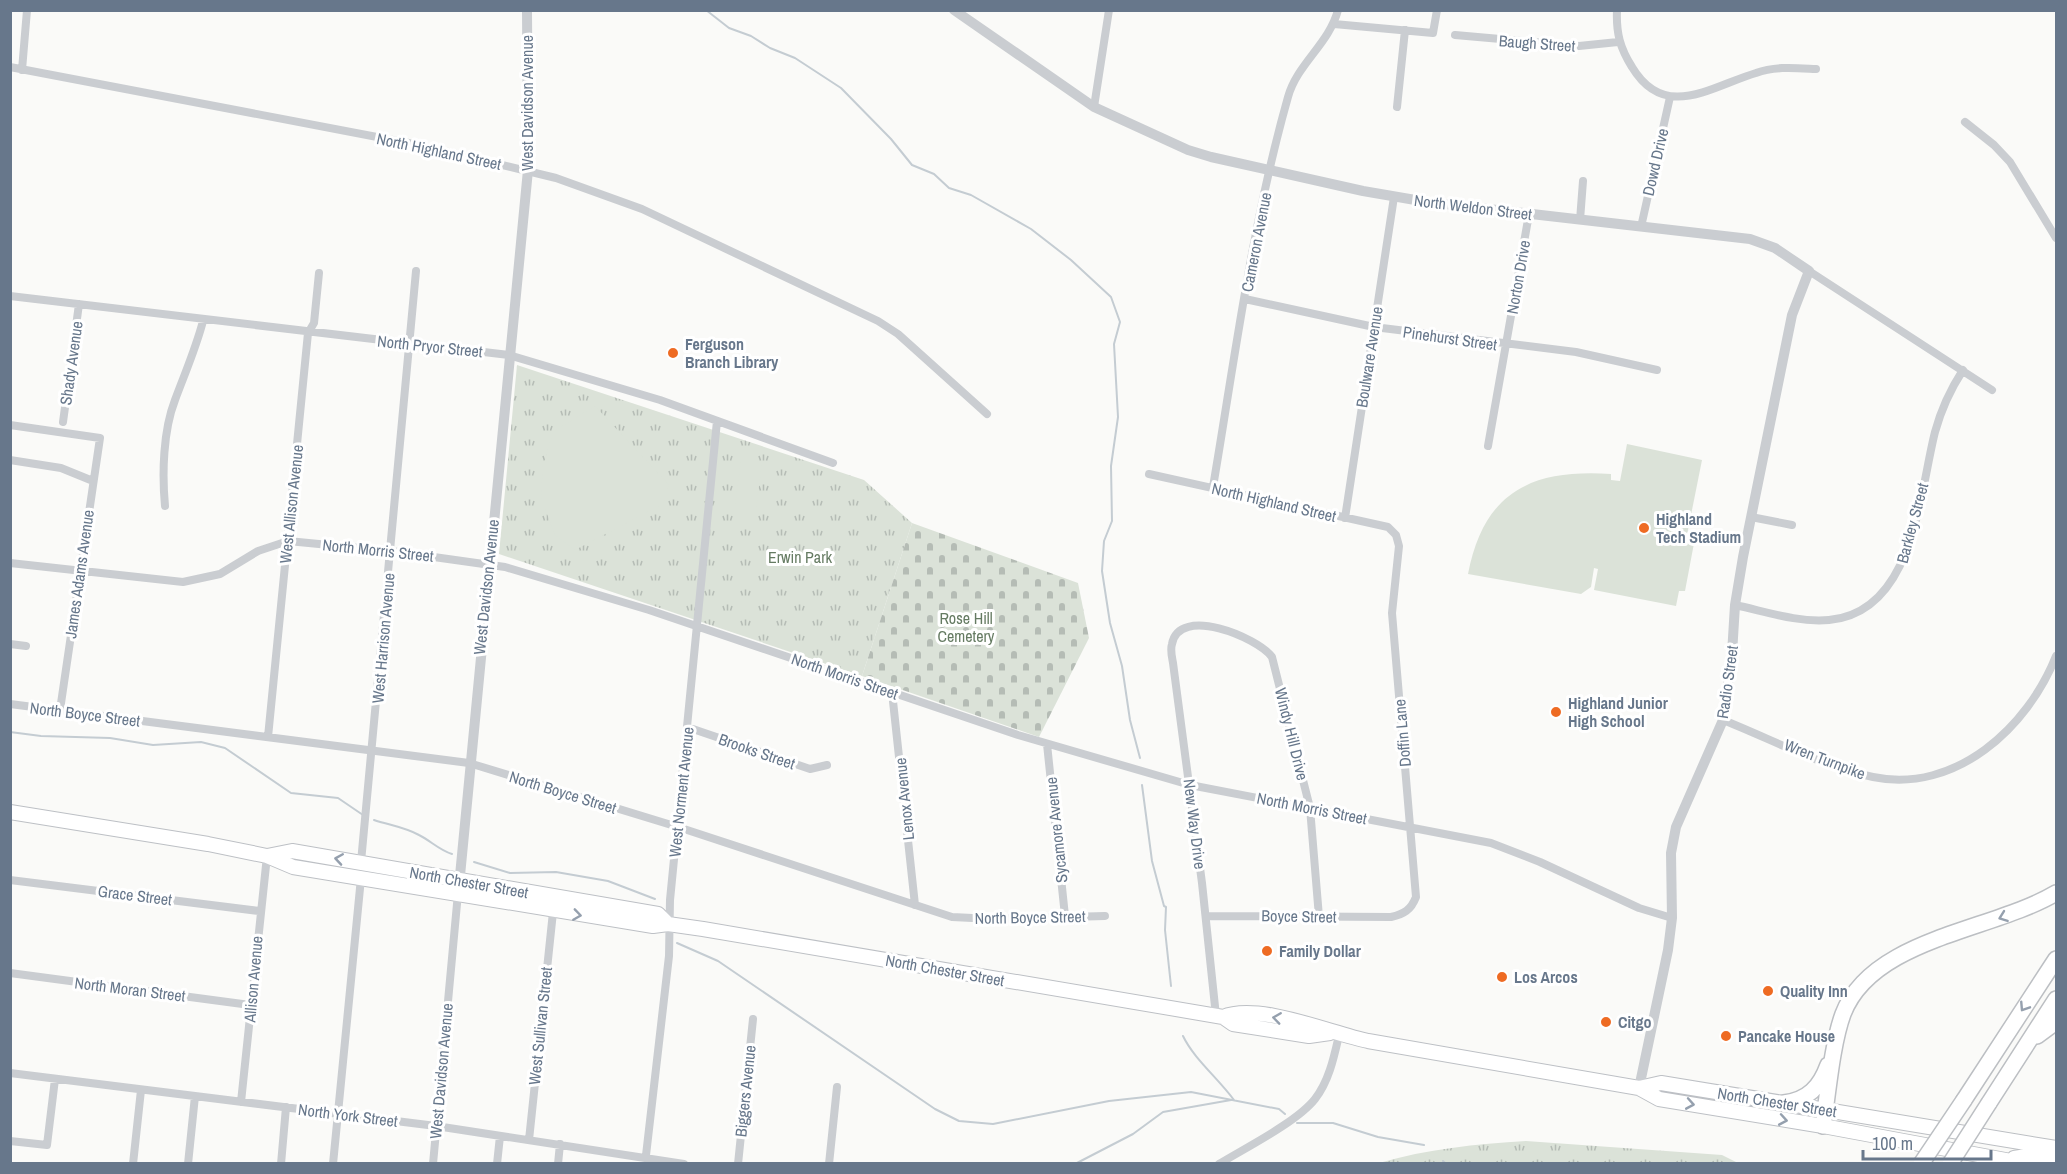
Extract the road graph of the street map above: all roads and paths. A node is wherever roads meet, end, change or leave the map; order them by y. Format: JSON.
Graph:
{"nodes":[{"id":1,"x":27,"y":10,"type":"edge"},
{"id":2,"x":527,"y":10,"type":"edge"},
{"id":3,"x":954,"y":10,"type":"edge"},
{"id":4,"x":1109,"y":10,"type":"edge"},
{"id":5,"x":1338,"y":10,"type":"edge"},
{"id":6,"x":1437,"y":10,"type":"edge"},
{"id":7,"x":1617,"y":10,"type":"edge"},
{"id":8,"x":1334,"y":24,"type":"junction"},
{"id":9,"x":1405,"y":30,"type":"junction"},
{"id":10,"x":1455,"y":35,"type":"dead end"},
{"id":11,"x":1618,"y":42,"type":"junction"},
{"id":12,"x":10,"y":67,"type":"edge"},
{"id":13,"x":1816,"y":69,"type":"dead end"},
{"id":14,"x":22,"y":70,"type":"junction"},
{"id":15,"x":1670,"y":97,"type":"junction"},
{"id":16,"x":1094,"y":107,"type":"junction"},
{"id":17,"x":1397,"y":107,"type":"dead end"},
{"id":18,"x":1965,"y":122,"type":"dead end"},
{"id":19,"x":528,"y":170,"type":"junction"},
{"id":20,"x":1269,"y":170,"type":"junction"},
{"id":21,"x":1583,"y":181,"type":"dead end"},
{"id":22,"x":1394,"y":197,"type":"junction"},
{"id":23,"x":1529,"y":214,"type":"junction"},
{"id":24,"x":1580,"y":220,"type":"junction"},
{"id":25,"x":1641,"y":227,"type":"junction"},
{"id":26,"x":2056,"y":238,"type":"edge"},
{"id":27,"x":416,"y":271,"type":"dead end"},
{"id":28,"x":1809,"y":271,"type":"junction"},
{"id":29,"x":319,"y":273,"type":"dead end"},
{"id":30,"x":10,"y":296,"type":"edge"},
{"id":31,"x":1245,"y":299,"type":"junction"},
{"id":32,"x":79,"y":304,"type":"junction"},
{"id":33,"x":203,"y":321,"type":"junction"},
{"id":34,"x":1374,"y":327,"type":"junction"},
{"id":35,"x":308,"y":333,"type":"junction"},
{"id":36,"x":409,"y":345,"type":"junction"},
{"id":37,"x":1506,"y":345,"type":"junction"},
{"id":38,"x":509,"y":355,"type":"junction"},
{"id":39,"x":1657,"y":370,"type":"dead end"},
{"id":40,"x":1963,"y":370,"type":"junction"},
{"id":41,"x":1992,"y":390,"type":"dead end"},
{"id":42,"x":987,"y":414,"type":"dead end"},
{"id":43,"x":717,"y":420,"type":"junction"},
{"id":44,"x":63,"y":422,"type":"dead end"},
{"id":45,"x":10,"y":425,"type":"edge"},
{"id":46,"x":1488,"y":446,"type":"dead end"},
{"id":47,"x":10,"y":460,"type":"edge"},
{"id":48,"x":833,"y":464,"type":"dead end"},
{"id":49,"x":1149,"y":474,"type":"dead end"},
{"id":50,"x":93,"y":481,"type":"junction"},
{"id":51,"x":1213,"y":488,"type":"junction"},
{"id":52,"x":165,"y":506,"type":"dead end"},
{"id":53,"x":1751,"y":517,"type":"junction"},
{"id":54,"x":1344,"y":518,"type":"junction"},
{"id":55,"x":1792,"y":525,"type":"dead end"},
{"id":56,"x":1396,"y":535,"type":"joint"},
{"id":57,"x":288,"y":541,"type":"junction"},
{"id":58,"x":391,"y":551,"type":"junction"},
{"id":59,"x":10,"y":563,"type":"edge"},
{"id":60,"x":489,"y":564,"type":"junction"},
{"id":61,"x":80,"y":570,"type":"junction"},
{"id":62,"x":1735,"y":605,"type":"junction"},
{"id":63,"x":697,"y":627,"type":"junction"},
{"id":64,"x":1177,"y":633,"type":"joint"},
{"id":65,"x":10,"y":644,"type":"edge"},
{"id":66,"x":26,"y":646,"type":"dead end"},
{"id":67,"x":2056,"y":656,"type":"edge"},
{"id":68,"x":892,"y":692,"type":"junction"},
{"id":69,"x":10,"y":705,"type":"edge"},
{"id":70,"x":60,"y":710,"type":"junction"},
{"id":71,"x":1723,"y":720,"type":"junction"},
{"id":72,"x":687,"y":727,"type":"junction"},
{"id":73,"x":268,"y":737,"type":"junction"},
{"id":74,"x":1047,"y":744,"type":"junction"},
{"id":75,"x":372,"y":752,"type":"junction"},
{"id":76,"x":469,"y":763,"type":"junction"},
{"id":77,"x":827,"y":765,"type":"dead end"},
{"id":78,"x":1190,"y":785,"type":"junction"},
{"id":79,"x":1310,"y":808,"type":"junction"},
{"id":80,"x":10,"y":812,"type":"edge"},
{"id":81,"x":1410,"y":826,"type":"junction"},
{"id":82,"x":678,"y":827,"type":"junction"},
{"id":83,"x":267,"y":856,"type":"junction"},
{"id":84,"x":362,"y":862,"type":"junction"},
{"id":85,"x":361,"y":878,"type":"junction"},
{"id":86,"x":10,"y":880,"type":"edge"},
{"id":87,"x":458,"y":887,"type":"junction"},
{"id":88,"x":2056,"y":893,"type":"edge"},
{"id":89,"x":915,"y":905,"type":"junction"},
{"id":90,"x":259,"y":911,"type":"junction"},
{"id":91,"x":553,"y":912,"type":"junction"},
{"id":92,"x":1065,"y":916,"type":"junction"},
{"id":93,"x":1105,"y":916,"type":"dead end"},
{"id":94,"x":1206,"y":916,"type":"junction"},
{"id":95,"x":1319,"y":917,"type":"junction"},
{"id":96,"x":1391,"y":917,"type":"joint"},
{"id":97,"x":1672,"y":918,"type":"junction"},
{"id":98,"x":668,"y":924,"type":"junction"},
{"id":99,"x":2056,"y":958,"type":"edge"},
{"id":100,"x":10,"y":973,"type":"edge"},
{"id":101,"x":2056,"y":999,"type":"edge"},
{"id":102,"x":250,"y":1005,"type":"junction"},
{"id":103,"x":1219,"y":1017,"type":"junction"},
{"id":104,"x":753,"y":1019,"type":"dead end"},
{"id":105,"x":2056,"y":1022,"type":"edge"},
{"id":106,"x":1334,"y":1034,"type":"junction"},
{"id":107,"x":1838,"y":1036,"type":"junction"},
{"id":108,"x":2032,"y":1040,"type":"junction"},
{"id":109,"x":10,"y":1073,"type":"edge"},
{"id":110,"x":55,"y":1079,"type":"junction"},
{"id":111,"x":837,"y":1087,"type":"dead end"},
{"id":112,"x":1639,"y":1088,"type":"junction"},
{"id":113,"x":141,"y":1090,"type":"junction"},
{"id":114,"x":195,"y":1096,"type":"junction"},
{"id":115,"x":241,"y":1102,"type":"junction"},
{"id":116,"x":1784,"y":1103,"type":"junction"},
{"id":117,"x":286,"y":1107,"type":"junction"},
{"id":118,"x":1826,"y":1110,"type":"junction"},
{"id":119,"x":337,"y":1114,"type":"junction"},
{"id":120,"x":436,"y":1126,"type":"junction"},
{"id":121,"x":1823,"y":1126,"type":"junction"},
{"id":122,"x":500,"y":1136,"type":"junction"},
{"id":123,"x":529,"y":1140,"type":"junction"},
{"id":124,"x":10,"y":1141,"type":"edge"},
{"id":125,"x":560,"y":1144,"type":"junction"},
{"id":126,"x":2056,"y":1148,"type":"edge"},
{"id":127,"x":2056,"y":1158,"type":"edge"},
{"id":128,"x":2006,"y":1160,"type":"junction"},
{"id":129,"x":645,"y":1161,"type":"edge"},
{"id":130,"x":133,"y":1164,"type":"edge"},
{"id":131,"x":188,"y":1164,"type":"edge"},
{"id":132,"x":281,"y":1164,"type":"edge"},
{"id":133,"x":333,"y":1164,"type":"edge"},
{"id":134,"x":433,"y":1164,"type":"edge"},
{"id":135,"x":497,"y":1164,"type":"edge"},
{"id":136,"x":558,"y":1164,"type":"edge"},
{"id":137,"x":684,"y":1164,"type":"edge"},
{"id":138,"x":738,"y":1164,"type":"edge"},
{"id":139,"x":829,"y":1164,"type":"edge"},
{"id":140,"x":1220,"y":1164,"type":"edge"},
{"id":141,"x":1921,"y":1164,"type":"edge"},
{"id":142,"x":1950,"y":1164,"type":"edge"},
{"id":143,"x":2027,"y":1164,"type":"edge"}],
"edges":[{"from":1,"to":14,"type":"street"},
{"from":2,"to":19,"type":"street","name":"West Davidson Avenue"},
{"from":3,"to":16,"type":"street","name":"North Weldon Street"},
{"from":4,"to":16,"type":"street"},
{"from":5,"to":8,"type":"street","name":"Cameron Avenue"},
{"from":6,"to":9,"type":"street"},
{"from":7,"to":11,"type":"street"},
{"from":8,"to":9,"type":"street"},
{"from":8,"to":20,"type":"street","name":"Cameron Avenue"},
{"from":9,"to":17,"type":"street"},
{"from":10,"to":11,"type":"street","name":"Baugh Street"},
{"from":11,"to":15,"type":"street"},
{"from":12,"to":14,"type":"street","name":"North Highland Street"},
{"from":13,"to":15,"type":"street"},
{"from":14,"to":19,"type":"street","name":"North Highland Street"},
{"from":15,"to":25,"type":"street","name":"Dowd Drive"},
{"from":16,"to":20,"type":"street","name":"North Weldon Street"},
{"from":18,"to":26,"type":"street"},
{"from":19,"to":38,"type":"street","name":"West Davidson Avenue"},
{"from":19,"to":42,"type":"street","name":"North Highland Street"},
{"from":20,"to":22,"type":"street","name":"North Weldon Street"},
{"from":20,"to":31,"type":"street","name":"Cameron Avenue"},
{"from":21,"to":24,"type":"street"},
{"from":22,"to":23,"type":"street","name":"North Weldon Street"},
{"from":22,"to":34,"type":"street","name":"Boulware Avenue"},
{"from":23,"to":24,"type":"street","name":"North Weldon Street"},
{"from":23,"to":37,"type":"street","name":"Norton Drive"},
{"from":24,"to":25,"type":"street","name":"North Weldon Street"},
{"from":25,"to":28,"type":"street","name":"North Weldon Street"},
{"from":27,"to":36,"type":"street","name":"West Harrison Avenue"},
{"from":28,"to":40,"type":"street","name":"North Weldon Street"},
{"from":28,"to":53,"type":"street","name":"Radio Street"},
{"from":29,"to":35,"type":"street","name":"West Allison Avenue"},
{"from":30,"to":32,"type":"street","name":"North Pryor Street"},
{"from":31,"to":34,"type":"street","name":"Pinehurst Street"},
{"from":31,"to":51,"type":"street","name":"Cameron Avenue"},
{"from":32,"to":33,"type":"street","name":"North Pryor Street"},
{"from":32,"to":44,"type":"street","name":"Shady Avenue"},
{"from":33,"to":35,"type":"street","name":"North Pryor Street"},
{"from":33,"to":52,"type":"street"},
{"from":34,"to":37,"type":"street","name":"Pinehurst Street"},
{"from":34,"to":54,"type":"street","name":"Boulware Avenue"},
{"from":35,"to":36,"type":"street","name":"North Pryor Street"},
{"from":35,"to":57,"type":"street","name":"West Allison Avenue"},
{"from":36,"to":38,"type":"street","name":"North Pryor Street"},
{"from":36,"to":58,"type":"street","name":"West Harrison Avenue"},
{"from":37,"to":39,"type":"street","name":"Pinehurst Street"},
{"from":37,"to":46,"type":"street","name":"Norton Drive"},
{"from":38,"to":43,"type":"street","name":"North Pryor Street"},
{"from":38,"to":60,"type":"street","name":"West Davidson Avenue"},
{"from":40,"to":41,"type":"street","name":"North Weldon Street"},
{"from":40,"to":62,"type":"street","name":"Barkley Street"},
{"from":43,"to":48,"type":"street","name":"North Pryor Street"},
{"from":43,"to":63,"type":"street","name":"West Norment Avenue"},
{"from":45,"to":50,"type":"street","name":"James Adams Avenue"},
{"from":47,"to":50,"type":"street"},
{"from":49,"to":51,"type":"street","name":"North Highland Street"},
{"from":50,"to":61,"type":"street","name":"James Adams Avenue"},
{"from":51,"to":54,"type":"street","name":"North Highland Street"},
{"from":53,"to":55,"type":"street"},
{"from":53,"to":62,"type":"street","name":"Radio Street"},
{"from":54,"to":56,"type":"street","name":"North Highland Street"},
{"from":56,"to":81,"type":"street","name":"Doffin Lane"},
{"from":57,"to":58,"type":"street","name":"North Morris Street"},
{"from":57,"to":61,"type":"street","name":"North Morris Street"},
{"from":57,"to":73,"type":"street","name":"West Allison Avenue"},
{"from":58,"to":60,"type":"street","name":"North Morris Street"},
{"from":58,"to":75,"type":"street","name":"West Harrison Avenue"},
{"from":59,"to":61,"type":"street","name":"North Morris Street"},
{"from":60,"to":63,"type":"street","name":"North Morris Street"},
{"from":60,"to":76,"type":"street","name":"West Davidson Avenue"},
{"from":61,"to":70,"type":"street","name":"James Adams Avenue"},
{"from":62,"to":71,"type":"street","name":"Radio Street"},
{"from":63,"to":68,"type":"street","name":"North Morris Street"},
{"from":63,"to":72,"type":"street","name":"West Norment Avenue"},
{"from":64,"to":78,"type":"street","name":"New Way Drive"},
{"from":64,"to":79,"type":"street","name":"Windy Hill Drive"},
{"from":65,"to":66,"type":"street"},
{"from":67,"to":71,"type":"street","name":"Wren Turnpike"},
{"from":68,"to":74,"type":"street","name":"North Morris Street"},
{"from":68,"to":89,"type":"street","name":"Lenox Avenue"},
{"from":69,"to":70,"type":"street","name":"North Boyce Street"},
{"from":70,"to":73,"type":"street","name":"North Boyce Street"},
{"from":71,"to":97,"type":"street","name":"Radio Street"},
{"from":72,"to":77,"type":"street","name":"Brooks Street"},
{"from":72,"to":82,"type":"street","name":"West Norment Avenue"},
{"from":73,"to":75,"type":"street","name":"North Boyce Street"},
{"from":74,"to":78,"type":"street","name":"North Morris Street"},
{"from":74,"to":92,"type":"street","name":"Sycamore Avenue"},
{"from":75,"to":76,"type":"street","name":"North Boyce Street"},
{"from":75,"to":84,"type":"street","name":"West Harrison Avenue"},
{"from":76,"to":82,"type":"street","name":"North Boyce Street"},
{"from":76,"to":87,"type":"street","name":"West Davidson Avenue"},
{"from":78,"to":79,"type":"street","name":"North Morris Street"},
{"from":78,"to":94,"type":"street","name":"New Way Drive"},
{"from":79,"to":81,"type":"street","name":"North Morris Street"},
{"from":79,"to":95,"type":"street","name":"Windy Hill Drive"},
{"from":80,"to":83,"type":"main road","name":"North Chester Street"},
{"from":81,"to":96,"type":"street","name":"Doffin Lane"},
{"from":81,"to":97,"type":"street","name":"North Morris Street"},
{"from":82,"to":89,"type":"street","name":"North Boyce Street"},
{"from":82,"to":98,"type":"street","name":"West Norment Avenue"},
{"from":84,"to":83,"type":"main road","name":"North Chester Street","one_way":true},
{"from":83,"to":85,"type":"main road","name":"North Chester Street"},
{"from":83,"to":90,"type":"street","name":"Allison Avenue"},
{"from":84,"to":87,"type":"main road","name":"North Chester Street"},
{"from":85,"to":87,"type":"main road","name":"North Chester Street"},
{"from":85,"to":119,"type":"street"},
{"from":86,"to":90,"type":"street","name":"Grace Street"},
{"from":87,"to":91,"type":"main road","name":"North Chester Street"},
{"from":87,"to":98,"type":"main road","name":"North Chester Street"},
{"from":87,"to":120,"type":"street","name":"West Davidson Avenue"},
{"from":88,"to":107,"type":"highway","one_way":true},
{"from":89,"to":92,"type":"street","name":"North Boyce Street"},
{"from":90,"to":102,"type":"street","name":"Allison Avenue"},
{"from":91,"to":98,"type":"main road","name":"North Chester Street","one_way":true},
{"from":91,"to":123,"type":"street","name":"West Sullivan Street"},
{"from":92,"to":93,"type":"street","name":"North Boyce Street"},
{"from":94,"to":95,"type":"street","name":"Boyce Street"},
{"from":94,"to":103,"type":"street","name":"New Way Drive"},
{"from":95,"to":96,"type":"street","name":"Boyce Street"},
{"from":97,"to":112,"type":"street","name":"Radio Street"},
{"from":98,"to":103,"type":"main road","name":"North Chester Street"},
{"from":98,"to":129,"type":"street","name":"West Norment Avenue"},
{"from":99,"to":141,"type":"highway","one_way":true,"bridge":true},
{"from":100,"to":102,"type":"street","name":"North Moran Street"},
{"from":101,"to":108,"type":"highway"},
{"from":102,"to":115,"type":"street","name":"Allison Avenue"},
{"from":103,"to":106,"type":"main road","name":"North Chester Street"},
{"from":104,"to":138,"type":"street","name":"Biggers Avenue"},
{"from":105,"to":108,"type":"highway"},
{"from":106,"to":112,"type":"main road","name":"North Chester Street"},
{"from":106,"to":140,"type":"street"},
{"from":107,"to":116,"type":"highway"},
{"from":107,"to":118,"type":"highway"},
{"from":108,"to":142,"type":"highway","bridge":true},
{"from":109,"to":110,"type":"street","name":"North York Street"},
{"from":110,"to":113,"type":"street","name":"North York Street"},
{"from":110,"to":124,"type":"street"},
{"from":111,"to":139,"type":"street"},
{"from":112,"to":116,"type":"main road","name":"North Chester Street"},
{"from":112,"to":121,"type":"main road","name":"North Chester Street","one_way":true},
{"from":113,"to":114,"type":"street","name":"North York Street"},
{"from":113,"to":130,"type":"street"},
{"from":114,"to":115,"type":"street","name":"North York Street"},
{"from":114,"to":131,"type":"street"},
{"from":115,"to":117,"type":"street","name":"North York Street"},
{"from":116,"to":118,"type":"main road","name":"North Chester Street"},
{"from":117,"to":119,"type":"street","name":"North York Street"},
{"from":117,"to":132,"type":"street"},
{"from":118,"to":121,"type":"highway"},
{"from":118,"to":126,"type":"main road","name":"North Chester Street"},
{"from":119,"to":120,"type":"street","name":"North York Street"},
{"from":119,"to":133,"type":"street"},
{"from":120,"to":122,"type":"street","name":"North York Street"},
{"from":120,"to":134,"type":"street","name":"West Davidson Avenue"},
{"from":121,"to":128,"type":"main road","name":"North Chester Street"},
{"from":122,"to":123,"type":"street","name":"North York Street"},
{"from":122,"to":135,"type":"street"},
{"from":123,"to":125,"type":"street","name":"North York Street"},
{"from":125,"to":129,"type":"street","name":"North York Street"},
{"from":125,"to":136,"type":"street"},
{"from":127,"to":128,"type":"main road"},
{"from":128,"to":143,"type":"main road","name":"North Chester Street"},
{"from":129,"to":137,"type":"street","name":"North York Street"}]}
